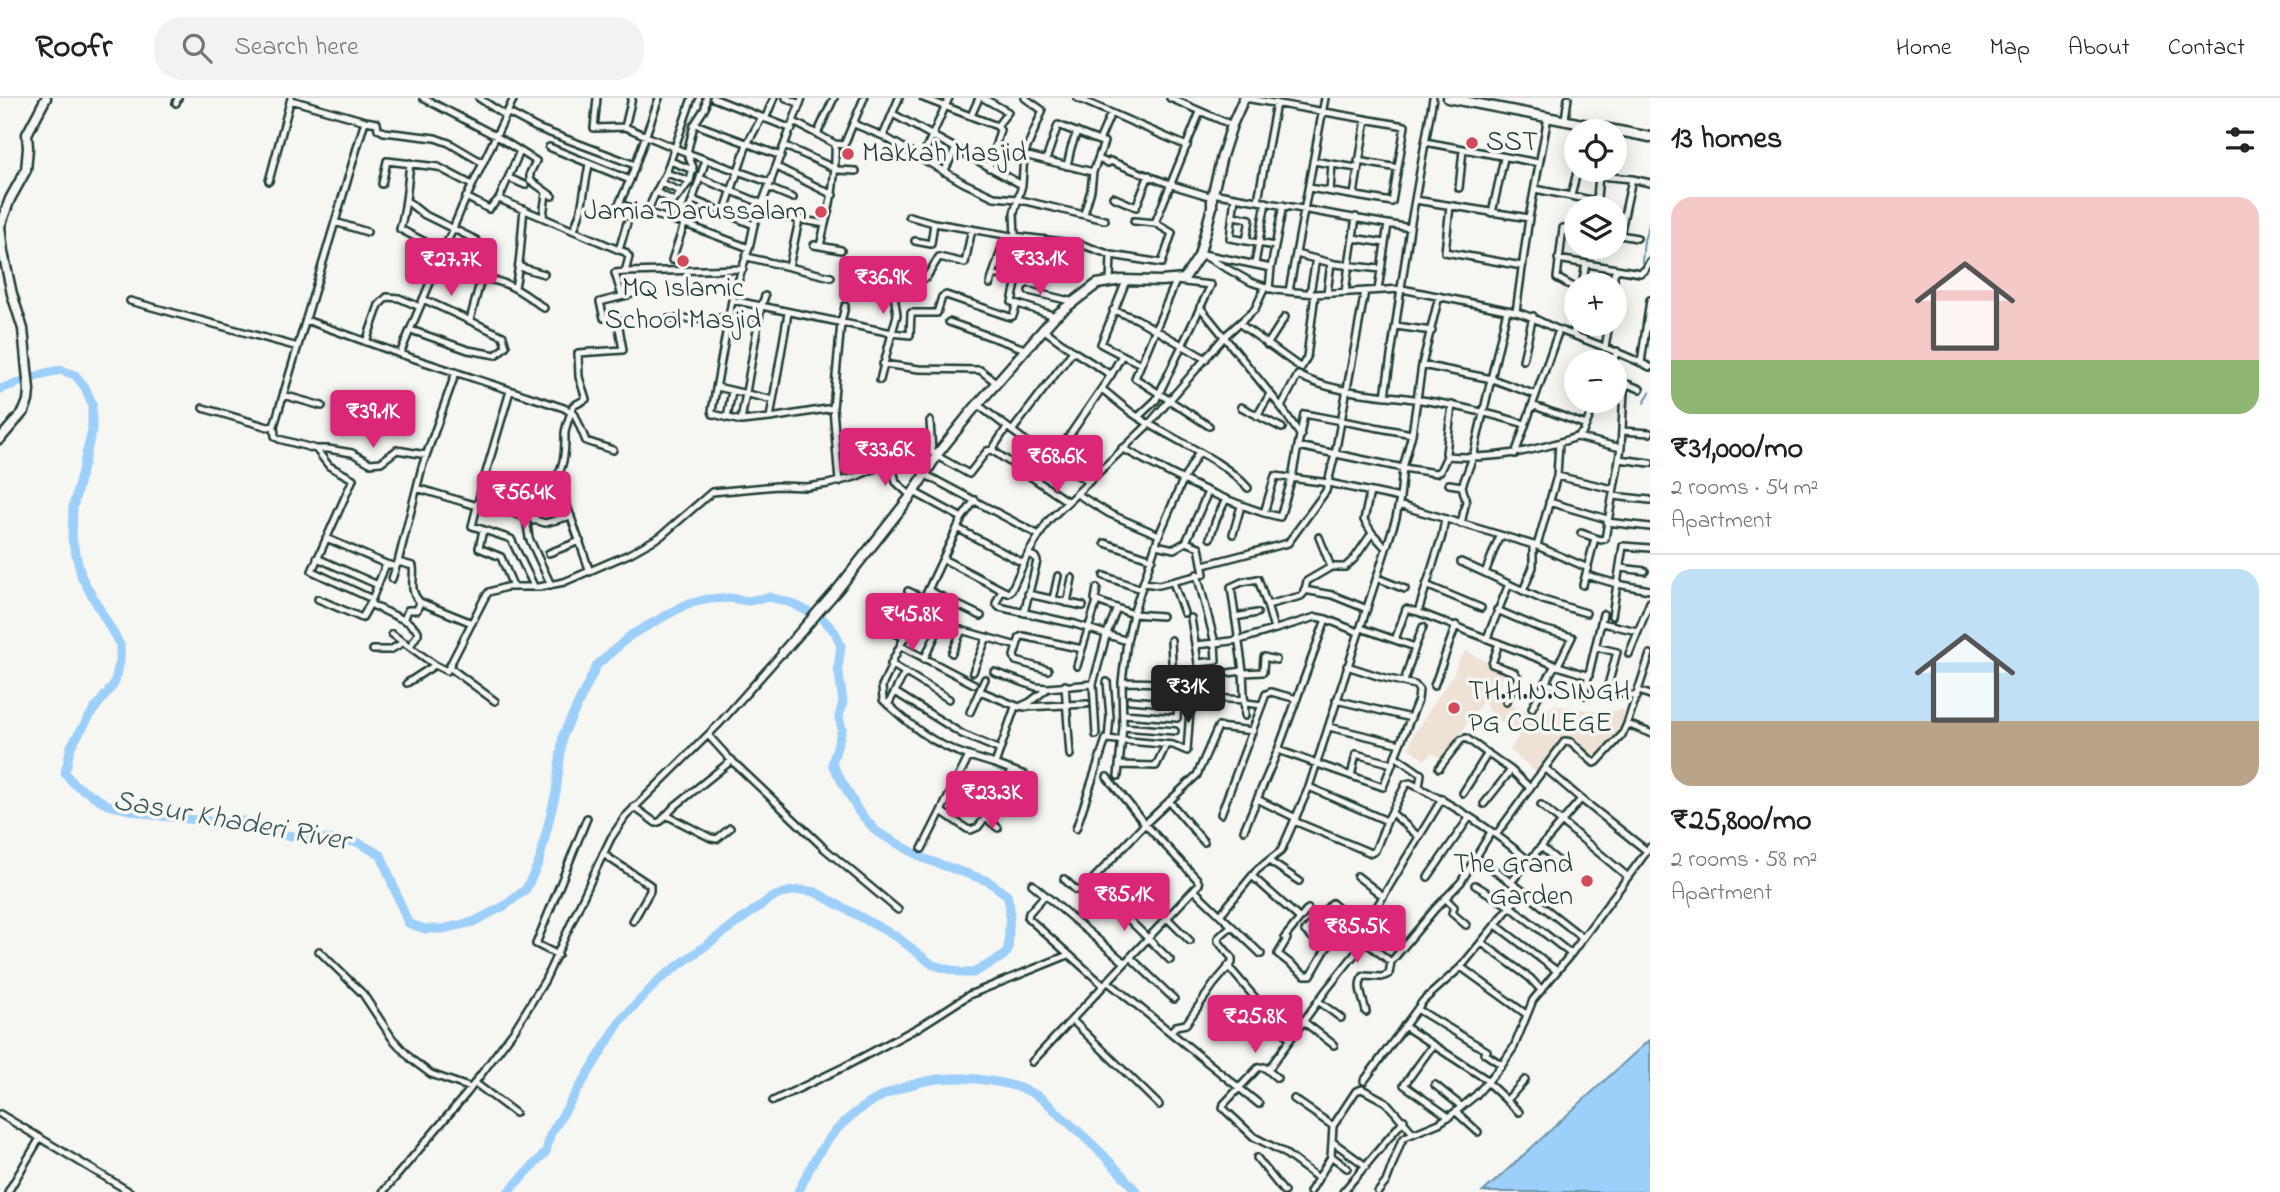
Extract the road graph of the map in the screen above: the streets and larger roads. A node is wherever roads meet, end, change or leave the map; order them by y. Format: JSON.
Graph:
{"nodes":[{"id":1,"x":46,"y":98,"type":"edge"},
{"id":2,"x":422,"y":98,"type":"edge"},
{"id":3,"x":479,"y":98,"type":"edge"},
{"id":4,"x":514,"y":98,"type":"edge"},
{"id":5,"x":597,"y":98,"type":"edge"},
{"id":6,"x":632,"y":98,"type":"edge"},
{"id":7,"x":659,"y":98,"type":"edge"},
{"id":8,"x":692,"y":98,"type":"edge"},
{"id":9,"x":706,"y":98,"type":"edge"},
{"id":10,"x":713,"y":98,"type":"edge"},
{"id":11,"x":740,"y":98,"type":"edge"},
{"id":12,"x":774,"y":98,"type":"edge"},
{"id":13,"x":786,"y":98,"type":"edge"},
{"id":14,"x":834,"y":98,"type":"edge"},
{"id":15,"x":864,"y":98,"type":"edge"},
{"id":16,"x":899,"y":98,"type":"edge"},
{"id":17,"x":923,"y":98,"type":"edge"},
{"id":18,"x":949,"y":98,"type":"edge"},
{"id":19,"x":981,"y":98,"type":"edge"},
{"id":20,"x":1025,"y":98,"type":"edge"},
{"id":21,"x":1077,"y":98,"type":"edge"},
{"id":22,"x":1170,"y":98,"type":"edge"},
{"id":23,"x":1245,"y":98,"type":"edge"},
{"id":24,"x":1325,"y":98,"type":"edge"},
{"id":25,"x":1433,"y":98,"type":"edge"},
{"id":26,"x":1448,"y":98,"type":"edge"},
{"id":27,"x":1568,"y":98,"type":"edge"},
{"id":28,"x":291,"y":99,"type":"edge"},
{"id":29,"x":1471,"y":100,"type":"edge"},
{"id":30,"x":801,"y":101,"type":"edge"},
{"id":31,"x":1276,"y":103,"type":"junction"},
{"id":32,"x":736,"y":107,"type":"junction"},
{"id":33,"x":946,"y":107,"type":"junction"},
{"id":34,"x":1322,"y":111,"type":"junction"},
{"id":35,"x":1200,"y":112,"type":"junction"},
{"id":36,"x":1111,"y":113,"type":"junction"},
{"id":37,"x":507,"y":114,"type":"junction"},
{"id":38,"x":894,"y":114,"type":"junction"},
{"id":39,"x":971,"y":116,"type":"junction"},
{"id":40,"x":1548,"y":117,"type":"junction"},
{"id":41,"x":763,"y":118,"type":"junction"},
{"id":42,"x":1366,"y":119,"type":"junction"},
{"id":43,"x":1565,"y":119,"type":"joint"},
{"id":44,"x":365,"y":121,"type":"junction"},
{"id":45,"x":794,"y":122,"type":"junction"},
{"id":46,"x":695,"y":124,"type":"junction"},
{"id":47,"x":854,"y":124,"type":"junction"},
{"id":48,"x":1232,"y":125,"type":"junction"},
{"id":49,"x":997,"y":126,"type":"junction"},
{"id":50,"x":625,"y":127,"type":"junction"},
{"id":51,"x":792,"y":129,"type":"junction"},
{"id":52,"x":1627,"y":131,"type":"edge"},
{"id":53,"x":1077,"y":132,"type":"junction"},
{"id":54,"x":817,"y":134,"type":"junction"},
{"id":55,"x":646,"y":135,"type":"junction"},
{"id":56,"x":932,"y":135,"type":"junction"},
{"id":57,"x":496,"y":136,"type":"junction"},
{"id":58,"x":883,"y":136,"type":"junction"},
{"id":59,"x":1650,"y":136,"type":"edge"},
{"id":60,"x":1099,"y":141,"type":"junction"},
{"id":61,"x":1425,"y":142,"type":"junction"},
{"id":62,"x":747,"y":144,"type":"junction"},
{"id":63,"x":835,"y":144,"type":"junction"},
{"id":64,"x":785,"y":146,"type":"junction"},
{"id":65,"x":1187,"y":146,"type":"junction"},
{"id":66,"x":549,"y":147,"type":"dead end"},
{"id":67,"x":675,"y":147,"type":"junction"},
{"id":68,"x":956,"y":148,"type":"junction"},
{"id":69,"x":1463,"y":150,"type":"junction"},
{"id":70,"x":520,"y":151,"type":"junction"},
{"id":71,"x":687,"y":153,"type":"junction"},
{"id":72,"x":1024,"y":155,"type":"junction"},
{"id":73,"x":781,"y":156,"type":"junction"},
{"id":74,"x":922,"y":158,"type":"junction"},
{"id":75,"x":1504,"y":158,"type":"junction"},
{"id":76,"x":1098,"y":159,"type":"junction"},
{"id":77,"x":706,"y":160,"type":"junction"},
{"id":78,"x":1045,"y":160,"type":"junction"},
{"id":79,"x":670,"y":161,"type":"junction"},
{"id":80,"x":1313,"y":161,"type":"junction"},
{"id":81,"x":410,"y":163,"type":"junction"},
{"id":82,"x":483,"y":163,"type":"junction"},
{"id":83,"x":1539,"y":163,"type":"junction"},
{"id":84,"x":589,"y":164,"type":"junction"},
{"id":85,"x":635,"y":164,"type":"junction"},
{"id":86,"x":1332,"y":164,"type":"junction"},
{"id":87,"x":1358,"y":165,"type":"junction"},
{"id":88,"x":1067,"y":166,"type":"junction"},
{"id":89,"x":778,"y":167,"type":"junction"},
{"id":90,"x":989,"y":168,"type":"junction"},
{"id":91,"x":1398,"y":168,"type":"junction"},
{"id":92,"x":836,"y":169,"type":"junction"},
{"id":93,"x":692,"y":170,"type":"junction"},
{"id":94,"x":739,"y":171,"type":"junction"},
{"id":95,"x":856,"y":171,"type":"dead end"},
{"id":96,"x":944,"y":172,"type":"junction"},
{"id":97,"x":1093,"y":172,"type":"junction"},
{"id":98,"x":666,"y":173,"type":"junction"},
{"id":99,"x":1149,"y":175,"type":"junction"},
{"id":100,"x":509,"y":178,"type":"junction"},
{"id":101,"x":700,"y":178,"type":"junction"},
{"id":102,"x":1627,"y":179,"type":"edge"},
{"id":103,"x":1632,"y":179,"type":"junction"},
{"id":104,"x":630,"y":180,"type":"junction"},
{"id":105,"x":269,"y":181,"type":"dead end"},
{"id":106,"x":690,"y":181,"type":"junction"},
{"id":107,"x":1574,"y":182,"type":"edge"},
{"id":108,"x":661,"y":183,"type":"junction"},
{"id":109,"x":1650,"y":183,"type":"edge"},
{"id":110,"x":382,"y":184,"type":"dead end"},
{"id":111,"x":472,"y":185,"type":"junction"},
{"id":112,"x":525,"y":185,"type":"dead end"},
{"id":113,"x":1172,"y":185,"type":"junction"},
{"id":114,"x":770,"y":186,"type":"junction"},
{"id":115,"x":1022,"y":186,"type":"junction"},
{"id":116,"x":1309,"y":188,"type":"junction"},
{"id":117,"x":1459,"y":188,"type":"dead end"},
{"id":118,"x":1535,"y":189,"type":"junction"},
{"id":119,"x":732,"y":191,"type":"junction"},
{"id":120,"x":1330,"y":191,"type":"junction"},
{"id":121,"x":546,"y":192,"type":"junction"},
{"id":122,"x":656,"y":192,"type":"junction"},
{"id":123,"x":682,"y":192,"type":"junction"},
{"id":124,"x":833,"y":195,"type":"junction"},
{"id":125,"x":1212,"y":195,"type":"junction"},
{"id":126,"x":1354,"y":195,"type":"junction"},
{"id":127,"x":1571,"y":196,"type":"joint"},
{"id":128,"x":466,"y":197,"type":"junction"},
{"id":129,"x":552,"y":197,"type":"dead end"},
{"id":130,"x":1113,"y":197,"type":"dead end"},
{"id":131,"x":1235,"y":197,"type":"junction"},
{"id":132,"x":793,"y":198,"type":"dead end"},
{"id":133,"x":1627,"y":198,"type":"edge"},
{"id":134,"x":499,"y":199,"type":"junction"},
{"id":135,"x":1017,"y":199,"type":"junction"},
{"id":136,"x":693,"y":200,"type":"junction"},
{"id":137,"x":1258,"y":200,"type":"junction"},
{"id":138,"x":1415,"y":200,"type":"junction"},
{"id":139,"x":408,"y":202,"type":"junction"},
{"id":140,"x":1266,"y":202,"type":"junction"},
{"id":141,"x":763,"y":204,"type":"junction"},
{"id":142,"x":1283,"y":205,"type":"junction"},
{"id":143,"x":1450,"y":206,"type":"junction"},
{"id":144,"x":1304,"y":208,"type":"junction"},
{"id":145,"x":524,"y":209,"type":"junction"},
{"id":146,"x":647,"y":212,"type":"junction"},
{"id":147,"x":724,"y":213,"type":"junction"},
{"id":148,"x":1492,"y":213,"type":"junction"},
{"id":149,"x":1084,"y":214,"type":"junction"},
{"id":150,"x":775,"y":215,"type":"dead end"},
{"id":151,"x":909,"y":216,"type":"dead end"},
{"id":152,"x":1233,"y":216,"type":"junction"},
{"id":153,"x":543,"y":217,"type":"junction"},
{"id":154,"x":1356,"y":217,"type":"junction"},
{"id":155,"x":1529,"y":218,"type":"junction"},
{"id":156,"x":799,"y":220,"type":"junction"},
{"id":157,"x":1105,"y":220,"type":"dead end"},
{"id":158,"x":1134,"y":221,"type":"dead end"},
{"id":159,"x":335,"y":222,"type":"junction"},
{"id":160,"x":627,"y":223,"type":"dead end"},
{"id":161,"x":934,"y":223,"type":"junction"},
{"id":162,"x":1156,"y":223,"type":"junction"},
{"id":163,"x":685,"y":224,"type":"junction"},
{"id":164,"x":825,"y":224,"type":"junction"},
{"id":165,"x":1388,"y":224,"type":"junction"},
{"id":166,"x":754,"y":225,"type":"junction"},
{"id":167,"x":454,"y":228,"type":"junction"},
{"id":168,"x":1410,"y":228,"type":"junction"},
{"id":169,"x":1564,"y":228,"type":"edge"},
{"id":170,"x":972,"y":229,"type":"junction"},
{"id":171,"x":574,"y":230,"type":"junction"},
{"id":172,"x":367,"y":232,"type":"dead end"},
{"id":173,"x":1006,"y":235,"type":"junction"},
{"id":174,"x":1627,"y":236,"type":"edge"},
{"id":175,"x":1015,"y":237,"type":"junction"},
{"id":176,"x":1353,"y":238,"type":"junction"},
{"id":177,"x":1637,"y":238,"type":"dead end"},
{"id":178,"x":476,"y":240,"type":"dead end"},
{"id":179,"x":915,"y":241,"type":"dead end"},
{"id":180,"x":1246,"y":241,"type":"junction"},
{"id":181,"x":1259,"y":243,"type":"junction"},
{"id":182,"x":1385,"y":243,"type":"junction"},
{"id":183,"x":1275,"y":246,"type":"junction"},
{"id":184,"x":749,"y":248,"type":"junction"},
{"id":185,"x":619,"y":250,"type":"junction"},
{"id":186,"x":841,"y":250,"type":"dead end"},
{"id":187,"x":444,"y":251,"type":"junction"},
{"id":188,"x":1199,"y":253,"type":"junction"},
{"id":189,"x":1296,"y":254,"type":"junction"},
{"id":190,"x":1111,"y":255,"type":"junction"},
{"id":191,"x":747,"y":257,"type":"junction"},
{"id":192,"x":998,"y":259,"type":"junction"},
{"id":193,"x":1316,"y":259,"type":"junction"},
{"id":194,"x":1558,"y":259,"type":"junction"},
{"id":195,"x":672,"y":260,"type":"dead end"},
{"id":196,"x":1650,"y":261,"type":"edge"},
{"id":197,"x":1331,"y":263,"type":"junction"},
{"id":198,"x":1255,"y":264,"type":"junction"},
{"id":199,"x":1586,"y":264,"type":"junction"},
{"id":200,"x":1348,"y":265,"type":"junction"},
{"id":201,"x":471,"y":266,"type":"dead end"},
{"id":202,"x":1522,"y":266,"type":"junction"},
{"id":203,"x":520,"y":267,"type":"junction"},
{"id":204,"x":789,"y":267,"type":"junction"},
{"id":205,"x":1271,"y":268,"type":"junction"},
{"id":206,"x":743,"y":269,"type":"junction"},
{"id":207,"x":1381,"y":269,"type":"junction"},
{"id":208,"x":1617,"y":270,"type":"junction"},
{"id":209,"x":625,"y":272,"type":"junction"},
{"id":210,"x":1584,"y":273,"type":"edge"},
{"id":211,"x":1615,"y":273,"type":"edge"},
{"id":212,"x":544,"y":274,"type":"dead end"},
{"id":213,"x":993,"y":274,"type":"junction"},
{"id":214,"x":831,"y":277,"type":"dead end"},
{"id":215,"x":1017,"y":279,"type":"junction"},
{"id":216,"x":1126,"y":281,"type":"junction"},
{"id":217,"x":1176,"y":281,"type":"junction"},
{"id":218,"x":1110,"y":282,"type":"junction"},
{"id":219,"x":1564,"y":282,"type":"edge"},
{"id":220,"x":990,"y":284,"type":"dead end"},
{"id":221,"x":515,"y":287,"type":"junction"},
{"id":222,"x":1267,"y":288,"type":"junction"},
{"id":223,"x":1402,"y":289,"type":"junction"},
{"id":224,"x":1378,"y":290,"type":"junction"},
{"id":225,"x":1029,"y":291,"type":"dead end"},
{"id":226,"x":1289,"y":291,"type":"junction"},
{"id":227,"x":1365,"y":291,"type":"junction"},
{"id":228,"x":640,"y":292,"type":"dead end"},
{"id":229,"x":1345,"y":292,"type":"junction"},
{"id":230,"x":1327,"y":293,"type":"junction"},
{"id":231,"x":1312,"y":294,"type":"junction"},
{"id":232,"x":622,"y":296,"type":"junction"},
{"id":233,"x":765,"y":296,"type":"dead end"},
{"id":234,"x":1439,"y":296,"type":"junction"},
{"id":235,"x":423,"y":299,"type":"junction"},
{"id":236,"x":732,"y":300,"type":"junction"},
{"id":237,"x":1650,"y":300,"type":"edge"},
{"id":238,"x":130,"y":301,"type":"dead end"},
{"id":239,"x":1074,"y":302,"type":"junction"},
{"id":240,"x":1017,"y":304,"type":"junction"},
{"id":241,"x":845,"y":306,"type":"dead end"},
{"id":242,"x":420,"y":307,"type":"junction"},
{"id":243,"x":761,"y":307,"type":"junction"},
{"id":244,"x":1200,"y":307,"type":"junction"},
{"id":245,"x":544,"y":308,"type":"dead end"},
{"id":246,"x":1113,"y":310,"type":"junction"},
{"id":247,"x":1507,"y":310,"type":"junction"},
{"id":248,"x":1516,"y":312,"type":"junction"},
{"id":249,"x":788,"y":313,"type":"junction"},
{"id":250,"x":1055,"y":316,"type":"junction"},
{"id":251,"x":1533,"y":316,"type":"junction"},
{"id":252,"x":1286,"y":317,"type":"dead end"},
{"id":253,"x":728,"y":318,"type":"junction"},
{"id":254,"x":667,"y":319,"type":"dead end"},
{"id":255,"x":306,"y":320,"type":"junction"},
{"id":256,"x":470,"y":320,"type":"junction"},
{"id":257,"x":949,"y":322,"type":"dead end"},
{"id":258,"x":841,"y":323,"type":"junction"},
{"id":259,"x":1240,"y":324,"type":"junction"},
{"id":260,"x":1396,"y":326,"type":"junction"},
{"id":261,"x":1043,"y":328,"type":"junction"},
{"id":262,"x":411,"y":330,"type":"junction"},
{"id":263,"x":1156,"y":330,"type":"junction"},
{"id":264,"x":1559,"y":330,"type":"junction"},
{"id":265,"x":1432,"y":331,"type":"junction"},
{"id":266,"x":1564,"y":332,"type":"edge"},
{"id":267,"x":892,"y":333,"type":"junction"},
{"id":268,"x":1224,"y":336,"type":"junction"},
{"id":269,"x":1575,"y":336,"type":"edge"},
{"id":270,"x":1607,"y":336,"type":"edge"},
{"id":271,"x":366,"y":342,"type":"junction"},
{"id":272,"x":1267,"y":345,"type":"junction"},
{"id":273,"x":1182,"y":346,"type":"junction"},
{"id":274,"x":298,"y":347,"type":"junction"},
{"id":275,"x":1605,"y":348,"type":"junction"},
{"id":276,"x":1025,"y":349,"type":"junction"},
{"id":277,"x":1614,"y":350,"type":"edge"},
{"id":278,"x":1073,"y":351,"type":"junction"},
{"id":279,"x":400,"y":354,"type":"junction"},
{"id":280,"x":1122,"y":355,"type":"junction"},
{"id":281,"x":1627,"y":356,"type":"edge"},
{"id":282,"x":1206,"y":359,"type":"junction"},
{"id":283,"x":1523,"y":360,"type":"dead end"},
{"id":284,"x":1641,"y":363,"type":"junction"},
{"id":285,"x":884,"y":364,"type":"junction"},
{"id":286,"x":1140,"y":364,"type":"junction"},
{"id":287,"x":1422,"y":365,"type":"junction"},
{"id":288,"x":1650,"y":367,"type":"edge"},
{"id":289,"x":456,"y":372,"type":"junction"},
{"id":290,"x":1111,"y":375,"type":"junction"},
{"id":291,"x":1492,"y":379,"type":"junction"},
{"id":292,"x":880,"y":380,"type":"dead end"},
{"id":293,"x":997,"y":383,"type":"junction"},
{"id":294,"x":717,"y":387,"type":"junction"},
{"id":295,"x":1640,"y":388,"type":"dead end"},
{"id":296,"x":1102,"y":389,"type":"junction"},
{"id":297,"x":1345,"y":389,"type":"junction"},
{"id":298,"x":510,"y":391,"type":"junction"},
{"id":299,"x":732,"y":391,"type":"junction"},
{"id":300,"x":1158,"y":393,"type":"junction"},
{"id":301,"x":746,"y":394,"type":"junction"},
{"id":302,"x":1270,"y":394,"type":"junction"},
{"id":303,"x":283,"y":395,"type":"junction"},
{"id":304,"x":1536,"y":395,"type":"junction"},
{"id":305,"x":1385,"y":396,"type":"junction"},
{"id":306,"x":773,"y":400,"type":"junction"},
{"id":307,"x":1170,"y":400,"type":"junction"},
{"id":308,"x":1416,"y":400,"type":"junction"},
{"id":309,"x":977,"y":404,"type":"junction"},
{"id":310,"x":1452,"y":405,"type":"junction"},
{"id":311,"x":1532,"y":405,"type":"junction"},
{"id":312,"x":322,"y":406,"type":"dead end"},
{"id":313,"x":1241,"y":407,"type":"dead end"},
{"id":314,"x":1281,"y":407,"type":"junction"},
{"id":315,"x":202,"y":408,"type":"dead end"},
{"id":316,"x":833,"y":408,"type":"junction"},
{"id":317,"x":1483,"y":412,"type":"junction"},
{"id":318,"x":571,"y":413,"type":"junction"},
{"id":319,"x":1591,"y":413,"type":"edge"},
{"id":320,"x":1257,"y":416,"type":"junction"},
{"id":321,"x":1138,"y":417,"type":"junction"},
{"id":322,"x":727,"y":418,"type":"junction"},
{"id":323,"x":770,"y":418,"type":"junction"},
{"id":324,"x":741,"y":421,"type":"junction"},
{"id":325,"x":930,"y":421,"type":"dead end"},
{"id":326,"x":1341,"y":421,"type":"junction"},
{"id":327,"x":1149,"y":424,"type":"junction"},
{"id":328,"x":1525,"y":424,"type":"junction"},
{"id":329,"x":1586,"y":425,"type":"junction"},
{"id":330,"x":274,"y":426,"type":"junction"},
{"id":331,"x":1209,"y":426,"type":"dead end"},
{"id":332,"x":1282,"y":428,"type":"dead end"},
{"id":333,"x":1009,"y":429,"type":"junction"},
{"id":334,"x":1622,"y":431,"type":"junction"},
{"id":335,"x":1650,"y":433,"type":"edge"},
{"id":336,"x":1412,"y":434,"type":"junction"},
{"id":337,"x":1301,"y":436,"type":"junction"},
{"id":338,"x":1577,"y":437,"type":"junction"},
{"id":339,"x":0,"y":439,"type":"edge"},
{"id":340,"x":1559,"y":443,"type":"junction"},
{"id":341,"x":1298,"y":446,"type":"junction"},
{"id":342,"x":1122,"y":448,"type":"junction"},
{"id":343,"x":1621,"y":448,"type":"junction"},
{"id":344,"x":316,"y":449,"type":"junction"},
{"id":345,"x":613,"y":450,"type":"dead end"},
{"id":346,"x":992,"y":450,"type":"junction"},
{"id":347,"x":1199,"y":452,"type":"junction"},
{"id":348,"x":936,"y":453,"type":"junction"},
{"id":349,"x":1335,"y":454,"type":"junction"},
{"id":350,"x":1515,"y":454,"type":"junction"},
{"id":351,"x":426,"y":455,"type":"junction"},
{"id":352,"x":1447,"y":456,"type":"junction"},
{"id":353,"x":1473,"y":457,"type":"junction"},
{"id":354,"x":1054,"y":458,"type":"junction"},
{"id":355,"x":1619,"y":459,"type":"junction"},
{"id":356,"x":891,"y":461,"type":"junction"},
{"id":357,"x":1650,"y":463,"type":"edge"},
{"id":358,"x":1403,"y":468,"type":"junction"},
{"id":359,"x":926,"y":475,"type":"junction"},
{"id":360,"x":485,"y":476,"type":"junction"},
{"id":361,"x":1557,"y":476,"type":"junction"},
{"id":362,"x":1292,"y":478,"type":"junction"},
{"id":363,"x":1183,"y":480,"type":"junction"},
{"id":364,"x":839,"y":482,"type":"junction"},
{"id":365,"x":1089,"y":482,"type":"junction"},
{"id":366,"x":1329,"y":483,"type":"junction"},
{"id":367,"x":1449,"y":484,"type":"dead end"},
{"id":368,"x":1462,"y":486,"type":"junction"},
{"id":369,"x":417,"y":488,"type":"junction"},
{"id":370,"x":1248,"y":488,"type":"dead end"},
{"id":371,"x":1208,"y":492,"type":"junction"},
{"id":372,"x":1370,"y":492,"type":"junction"},
{"id":373,"x":1613,"y":492,"type":"junction"},
{"id":374,"x":912,"y":494,"type":"junction"},
{"id":375,"x":1077,"y":494,"type":"junction"},
{"id":376,"x":1226,"y":499,"type":"junction"},
{"id":377,"x":975,"y":500,"type":"junction"},
{"id":378,"x":1650,"y":500,"type":"edge"},
{"id":379,"x":1068,"y":502,"type":"junction"},
{"id":380,"x":1400,"y":502,"type":"junction"},
{"id":381,"x":1549,"y":502,"type":"junction"},
{"id":382,"x":477,"y":504,"type":"junction"},
{"id":383,"x":1241,"y":506,"type":"junction"},
{"id":384,"x":1264,"y":513,"type":"junction"},
{"id":385,"x":571,"y":516,"type":"junction"},
{"id":386,"x":526,"y":518,"type":"junction"},
{"id":387,"x":962,"y":518,"type":"junction"},
{"id":388,"x":1445,"y":519,"type":"junction"},
{"id":389,"x":534,"y":521,"type":"junction"},
{"id":390,"x":1607,"y":521,"type":"junction"},
{"id":391,"x":1461,"y":524,"type":"junction"},
{"id":392,"x":1650,"y":527,"type":"edge"},
{"id":393,"x":957,"y":528,"type":"junction"},
{"id":394,"x":483,"y":530,"type":"junction"},
{"id":395,"x":1372,"y":533,"type":"junction"},
{"id":396,"x":1581,"y":533,"type":"dead end"},
{"id":397,"x":1233,"y":534,"type":"dead end"},
{"id":398,"x":1039,"y":535,"type":"junction"},
{"id":399,"x":1159,"y":535,"type":"junction"},
{"id":400,"x":1500,"y":535,"type":"junction"},
{"id":401,"x":1319,"y":537,"type":"dead end"},
{"id":402,"x":326,"y":538,"type":"junction"},
{"id":403,"x":1210,"y":538,"type":"dead end"},
{"id":404,"x":1595,"y":538,"type":"junction"},
{"id":405,"x":580,"y":541,"type":"junction"},
{"id":406,"x":1186,"y":542,"type":"junction"},
{"id":407,"x":1105,"y":543,"type":"dead end"},
{"id":408,"x":1156,"y":545,"type":"junction"},
{"id":409,"x":1534,"y":545,"type":"junction"},
{"id":410,"x":1386,"y":548,"type":"junction"},
{"id":411,"x":1650,"y":548,"type":"edge"},
{"id":412,"x":549,"y":552,"type":"dead end"},
{"id":413,"x":1028,"y":554,"type":"junction"},
{"id":414,"x":317,"y":558,"type":"junction"},
{"id":415,"x":943,"y":559,"type":"junction"},
{"id":416,"x":1152,"y":559,"type":"junction"},
{"id":417,"x":1461,"y":562,"type":"dead end"},
{"id":418,"x":1023,"y":563,"type":"junction"},
{"id":419,"x":386,"y":564,"type":"junction"},
{"id":420,"x":397,"y":564,"type":"junction"},
{"id":421,"x":1204,"y":565,"type":"junction"},
{"id":422,"x":1331,"y":567,"type":"junction"},
{"id":423,"x":1588,"y":568,"type":"junction"},
{"id":424,"x":1621,"y":568,"type":"junction"},
{"id":425,"x":1645,"y":571,"type":"dead end"},
{"id":426,"x":590,"y":572,"type":"junction"},
{"id":427,"x":1485,"y":573,"type":"junction"},
{"id":428,"x":1197,"y":574,"type":"junction"},
{"id":429,"x":1587,"y":575,"type":"junction"},
{"id":430,"x":1058,"y":576,"type":"dead end"},
{"id":431,"x":1104,"y":576,"type":"dead end"},
{"id":432,"x":1072,"y":578,"type":"dead end"},
{"id":433,"x":1377,"y":578,"type":"junction"},
{"id":434,"x":392,"y":579,"type":"dead end"},
{"id":435,"x":1173,"y":582,"type":"junction"},
{"id":436,"x":1509,"y":584,"type":"junction"},
{"id":437,"x":1618,"y":584,"type":"junction"},
{"id":438,"x":378,"y":585,"type":"junction"},
{"id":439,"x":551,"y":585,"type":"junction"},
{"id":440,"x":1426,"y":585,"type":"junction"},
{"id":441,"x":1583,"y":585,"type":"dead end"},
{"id":442,"x":513,"y":586,"type":"junction"},
{"id":443,"x":534,"y":586,"type":"junction"},
{"id":444,"x":1142,"y":586,"type":"junction"},
{"id":445,"x":1097,"y":588,"type":"dead end"},
{"id":446,"x":1405,"y":589,"type":"dead end"},
{"id":447,"x":928,"y":590,"type":"junction"},
{"id":448,"x":1002,"y":590,"type":"junction"},
{"id":449,"x":1304,"y":590,"type":"junction"},
{"id":450,"x":1522,"y":590,"type":"junction"},
{"id":451,"x":1650,"y":590,"type":"edge"},
{"id":452,"x":908,"y":591,"type":"dead end"},
{"id":453,"x":1028,"y":594,"type":"junction"},
{"id":454,"x":318,"y":599,"type":"dead end"},
{"id":455,"x":924,"y":599,"type":"junction"},
{"id":456,"x":1053,"y":600,"type":"junction"},
{"id":457,"x":371,"y":601,"type":"junction"},
{"id":458,"x":1097,"y":601,"type":"junction"},
{"id":459,"x":421,"y":602,"type":"junction"},
{"id":460,"x":952,"y":602,"type":"junction"},
{"id":461,"x":1067,"y":603,"type":"junction"},
{"id":462,"x":1650,"y":603,"type":"edge"},
{"id":463,"x":1267,"y":605,"type":"junction"},
{"id":464,"x":1083,"y":606,"type":"dead end"},
{"id":465,"x":1117,"y":608,"type":"junction"},
{"id":466,"x":1481,"y":608,"type":"dead end"},
{"id":467,"x":1367,"y":609,"type":"junction"},
{"id":468,"x":1497,"y":610,"type":"junction"},
{"id":469,"x":1418,"y":612,"type":"junction"},
{"id":470,"x":1024,"y":613,"type":"junction"},
{"id":471,"x":1256,"y":613,"type":"dead end"},
{"id":472,"x":1586,"y":613,"type":"dead end"},
{"id":473,"x":1133,"y":614,"type":"junction"},
{"id":474,"x":1184,"y":614,"type":"dead end"},
{"id":475,"x":1603,"y":614,"type":"dead end"},
{"id":476,"x":981,"y":616,"type":"dead end"},
{"id":477,"x":1162,"y":616,"type":"dead end"},
{"id":478,"x":897,"y":617,"type":"dead end"},
{"id":479,"x":1236,"y":617,"type":"junction"},
{"id":480,"x":1612,"y":617,"type":"dead end"},
{"id":481,"x":1191,"y":618,"type":"dead end"},
{"id":482,"x":1326,"y":619,"type":"junction"},
{"id":483,"x":404,"y":620,"type":"junction"},
{"id":484,"x":472,"y":623,"type":"junction"},
{"id":485,"x":1602,"y":623,"type":"junction"},
{"id":486,"x":911,"y":625,"type":"junction"},
{"id":487,"x":1456,"y":625,"type":"junction"},
{"id":488,"x":1423,"y":627,"type":"dead end"},
{"id":489,"x":1088,"y":629,"type":"junction"},
{"id":490,"x":1274,"y":629,"type":"junction"},
{"id":491,"x":888,"y":630,"type":"dead end"},
{"id":492,"x":1360,"y":630,"type":"junction"},
{"id":493,"x":1637,"y":631,"type":"junction"},
{"id":494,"x":392,"y":634,"type":"dead end"},
{"id":495,"x":1106,"y":636,"type":"junction"},
{"id":496,"x":905,"y":638,"type":"junction"},
{"id":497,"x":987,"y":638,"type":"junction"},
{"id":498,"x":1487,"y":638,"type":"junction"},
{"id":499,"x":1171,"y":640,"type":"dead end"},
{"id":500,"x":1239,"y":640,"type":"junction"},
{"id":501,"x":1395,"y":640,"type":"junction"},
{"id":502,"x":1127,"y":641,"type":"junction"},
{"id":503,"x":1215,"y":643,"type":"junction"},
{"id":504,"x":1499,"y":643,"type":"junction"},
{"id":505,"x":407,"y":644,"type":"junction"},
{"id":506,"x":1195,"y":645,"type":"junction"},
{"id":507,"x":901,"y":646,"type":"junction"},
{"id":508,"x":1017,"y":646,"type":"junction"},
{"id":509,"x":1416,"y":647,"type":"junction"},
{"id":510,"x":1596,"y":647,"type":"junction"},
{"id":511,"x":1082,"y":649,"type":"junction"},
{"id":512,"x":373,"y":650,"type":"dead end"},
{"id":513,"x":783,"y":652,"type":"joint"},
{"id":514,"x":952,"y":653,"type":"dead end"},
{"id":515,"x":1650,"y":653,"type":"edge"},
{"id":516,"x":1629,"y":654,"type":"dead end"},
{"id":517,"x":924,"y":659,"type":"junction"},
{"id":518,"x":1276,"y":660,"type":"dead end"},
{"id":519,"x":435,"y":665,"type":"junction"},
{"id":520,"x":892,"y":665,"type":"junction"},
{"id":521,"x":1556,"y":665,"type":"junction"},
{"id":522,"x":1077,"y":666,"type":"dead end"},
{"id":523,"x":1347,"y":666,"type":"junction"},
{"id":524,"x":449,"y":667,"type":"junction"},
{"id":525,"x":1048,"y":670,"type":"dead end"},
{"id":526,"x":905,"y":672,"type":"junction"},
{"id":527,"x":973,"y":672,"type":"dead end"},
{"id":528,"x":994,"y":672,"type":"dead end"},
{"id":529,"x":1244,"y":672,"type":"junction"},
{"id":530,"x":1589,"y":676,"type":"junction"},
{"id":531,"x":985,"y":680,"type":"dead end"},
{"id":532,"x":1174,"y":680,"type":"junction"},
{"id":533,"x":1107,"y":682,"type":"dead end"},
{"id":534,"x":1122,"y":682,"type":"junction"},
{"id":535,"x":1404,"y":682,"type":"junction"},
{"id":536,"x":407,"y":683,"type":"dead end"},
{"id":537,"x":1545,"y":683,"type":"junction"},
{"id":538,"x":974,"y":684,"type":"dead end"},
{"id":539,"x":1093,"y":684,"type":"junction"},
{"id":540,"x":1065,"y":685,"type":"junction"},
{"id":541,"x":1434,"y":686,"type":"dead end"},
{"id":542,"x":1048,"y":688,"type":"junction"},
{"id":543,"x":980,"y":691,"type":"junction"},
{"id":544,"x":895,"y":692,"type":"junction"},
{"id":545,"x":1638,"y":694,"type":"junction"},
{"id":546,"x":1650,"y":695,"type":"edge"},
{"id":547,"x":1191,"y":697,"type":"junction"},
{"id":548,"x":949,"y":699,"type":"dead end"},
{"id":549,"x":1297,"y":699,"type":"junction"},
{"id":550,"x":1336,"y":699,"type":"junction"},
{"id":551,"x":1130,"y":700,"type":"dead end"},
{"id":552,"x":1245,"y":700,"type":"junction"},
{"id":553,"x":495,"y":701,"type":"dead end"},
{"id":554,"x":1506,"y":702,"type":"dead end"},
{"id":555,"x":1087,"y":704,"type":"dead end"},
{"id":556,"x":1178,"y":704,"type":"junction"},
{"id":557,"x":888,"y":705,"type":"junction"},
{"id":558,"x":1262,"y":705,"type":"junction"},
{"id":559,"x":1067,"y":706,"type":"junction"},
{"id":560,"x":1015,"y":707,"type":"junction"},
{"id":561,"x":1023,"y":707,"type":"junction"},
{"id":562,"x":1532,"y":709,"type":"dead end"},
{"id":563,"x":970,"y":712,"type":"dead end"},
{"id":564,"x":1123,"y":714,"type":"junction"},
{"id":565,"x":1245,"y":716,"type":"dead end"},
{"id":566,"x":1411,"y":718,"type":"junction"},
{"id":567,"x":1627,"y":724,"type":"junction"},
{"id":568,"x":1123,"y":727,"type":"junction"},
{"id":569,"x":1329,"y":727,"type":"junction"},
{"id":570,"x":1253,"y":731,"type":"junction"},
{"id":571,"x":1175,"y":732,"type":"dead end"},
{"id":572,"x":1650,"y":733,"type":"edge"},
{"id":573,"x":708,"y":736,"type":"junction"},
{"id":574,"x":1096,"y":736,"type":"dead end"},
{"id":575,"x":1108,"y":738,"type":"junction"},
{"id":576,"x":1121,"y":741,"type":"junction"},
{"id":577,"x":1400,"y":744,"type":"junction"},
{"id":578,"x":1166,"y":745,"type":"junction"},
{"id":579,"x":1000,"y":750,"type":"junction"},
{"id":580,"x":1278,"y":750,"type":"junction"},
{"id":581,"x":1488,"y":753,"type":"junction"},
{"id":582,"x":1070,"y":755,"type":"dead end"},
{"id":583,"x":969,"y":756,"type":"junction"},
{"id":584,"x":1395,"y":757,"type":"junction"},
{"id":585,"x":732,"y":761,"type":"junction"},
{"id":586,"x":1317,"y":763,"type":"junction"},
{"id":587,"x":995,"y":764,"type":"junction"},
{"id":588,"x":1392,"y":764,"type":"junction"},
{"id":589,"x":1119,"y":765,"type":"junction"},
{"id":590,"x":1439,"y":768,"type":"dead end"},
{"id":591,"x":1545,"y":768,"type":"junction"},
{"id":592,"x":1511,"y":770,"type":"junction"},
{"id":593,"x":1011,"y":771,"type":"junction"},
{"id":594,"x":1025,"y":775,"type":"dead end"},
{"id":595,"x":1118,"y":776,"type":"dead end"},
{"id":596,"x":1351,"y":776,"type":"junction"},
{"id":597,"x":1107,"y":778,"type":"dead end"},
{"id":598,"x":1309,"y":787,"type":"junction"},
{"id":599,"x":1419,"y":787,"type":"junction"},
{"id":600,"x":1529,"y":789,"type":"junction"},
{"id":601,"x":1463,"y":793,"type":"dead end"},
{"id":602,"x":1257,"y":799,"type":"junction"},
{"id":603,"x":1442,"y":799,"type":"junction"},
{"id":604,"x":1581,"y":799,"type":"junction"},
{"id":605,"x":1168,"y":801,"type":"junction"},
{"id":606,"x":1484,"y":804,"type":"dead end"},
{"id":607,"x":1541,"y":805,"type":"dead end"},
{"id":608,"x":634,"y":807,"type":"junction"},
{"id":609,"x":941,"y":811,"type":"junction"},
{"id":610,"x":1392,"y":813,"type":"junction"},
{"id":611,"x":1221,"y":814,"type":"dead end"},
{"id":612,"x":666,"y":815,"type":"junction"},
{"id":613,"x":1469,"y":817,"type":"junction"},
{"id":614,"x":587,"y":818,"type":"dead end"},
{"id":615,"x":986,"y":818,"type":"junction"},
{"id":616,"x":1295,"y":820,"type":"junction"},
{"id":617,"x":1387,"y":821,"type":"junction"},
{"id":618,"x":1563,"y":822,"type":"junction"},
{"id":619,"x":1145,"y":824,"type":"junction"},
{"id":620,"x":730,"y":828,"type":"dead end"},
{"id":621,"x":998,"y":828,"type":"dead end"},
{"id":622,"x":1076,"y":829,"type":"dead end"},
{"id":623,"x":1244,"y":830,"type":"dead end"},
{"id":624,"x":1494,"y":834,"type":"junction"},
{"id":625,"x":1419,"y":837,"type":"junction"},
{"id":626,"x":1204,"y":842,"type":"dead end"},
{"id":627,"x":1541,"y":847,"type":"junction"},
{"id":628,"x":922,"y":849,"type":"dead end"},
{"id":629,"x":1648,"y":849,"type":"edge"},
{"id":630,"x":603,"y":854,"type":"junction"},
{"id":631,"x":1477,"y":858,"type":"junction"},
{"id":632,"x":1269,"y":861,"type":"junction"},
{"id":633,"x":1529,"y":861,"type":"junction"},
{"id":634,"x":1564,"y":866,"type":"dead end"},
{"id":635,"x":1252,"y":876,"type":"junction"},
{"id":636,"x":1357,"y":876,"type":"dead end"},
{"id":637,"x":1627,"y":876,"type":"junction"},
{"id":638,"x":1428,"y":877,"type":"dead end"},
{"id":639,"x":1064,"y":879,"type":"dead end"},
{"id":640,"x":1299,"y":881,"type":"dead end"},
{"id":641,"x":1512,"y":881,"type":"junction"},
{"id":642,"x":1032,"y":884,"type":"dead end"},
{"id":643,"x":1475,"y":885,"type":"dead end"},
{"id":644,"x":1194,"y":890,"type":"junction"},
{"id":645,"x":1523,"y":891,"type":"junction"},
{"id":646,"x":1045,"y":895,"type":"junction"},
{"id":647,"x":1383,"y":896,"type":"junction"},
{"id":648,"x":1445,"y":898,"type":"junction"},
{"id":649,"x":1511,"y":907,"type":"junction"},
{"id":650,"x":1118,"y":909,"type":"dead end"},
{"id":651,"x":1308,"y":909,"type":"dead end"},
{"id":652,"x":898,"y":910,"type":"dead end"},
{"id":653,"x":1220,"y":915,"type":"junction"},
{"id":654,"x":1167,"y":919,"type":"junction"},
{"id":655,"x":1300,"y":919,"type":"junction"},
{"id":656,"x":1351,"y":919,"type":"junction"},
{"id":657,"x":633,"y":921,"type":"dead end"},
{"id":658,"x":1466,"y":925,"type":"dead end"},
{"id":659,"x":1496,"y":925,"type":"junction"},
{"id":660,"x":1231,"y":926,"type":"junction"},
{"id":661,"x":1148,"y":937,"type":"junction"},
{"id":662,"x":1583,"y":938,"type":"junction"},
{"id":663,"x":1190,"y":942,"type":"dead end"},
{"id":664,"x":1482,"y":943,"type":"junction"},
{"id":665,"x":1326,"y":949,"type":"junction"},
{"id":666,"x":318,"y":951,"type":"dead end"},
{"id":667,"x":1261,"y":954,"type":"dead end"},
{"id":668,"x":1571,"y":954,"type":"junction"},
{"id":669,"x":558,"y":955,"type":"junction"},
{"id":670,"x":1068,"y":955,"type":"junction"},
{"id":671,"x":1130,"y":957,"type":"junction"},
{"id":672,"x":1170,"y":960,"type":"dead end"},
{"id":673,"x":1124,"y":962,"type":"junction"},
{"id":674,"x":1391,"y":962,"type":"junction"},
{"id":675,"x":1228,"y":966,"type":"junction"},
{"id":676,"x":1461,"y":967,"type":"junction"},
{"id":677,"x":1557,"y":971,"type":"junction"},
{"id":678,"x":1105,"y":983,"type":"junction"},
{"id":679,"x":1541,"y":989,"type":"junction"},
{"id":680,"x":1174,"y":999,"type":"dead end"},
{"id":681,"x":1318,"y":1001,"type":"junction"},
{"id":682,"x":1417,"y":1009,"type":"junction"},
{"id":683,"x":1366,"y":1012,"type":"dead end"},
{"id":684,"x":1526,"y":1014,"type":"junction"},
{"id":685,"x":1341,"y":1018,"type":"dead end"},
{"id":686,"x":1072,"y":1020,"type":"junction"},
{"id":687,"x":1303,"y":1021,"type":"junction"},
{"id":688,"x":1404,"y":1026,"type":"junction"},
{"id":689,"x":1170,"y":1032,"type":"junction"},
{"id":690,"x":1290,"y":1039,"type":"junction"},
{"id":691,"x":1334,"y":1045,"type":"dead end"},
{"id":692,"x":1433,"y":1045,"type":"junction"},
{"id":693,"x":1032,"y":1062,"type":"dead end"},
{"id":694,"x":1502,"y":1065,"type":"junction"},
{"id":695,"x":1268,"y":1070,"type":"junction"},
{"id":696,"x":1277,"y":1078,"type":"dead end"},
{"id":697,"x":1525,"y":1080,"type":"dead end"},
{"id":698,"x":1364,"y":1081,"type":"dead end"},
{"id":699,"x":1489,"y":1081,"type":"junction"},
{"id":700,"x":1435,"y":1085,"type":"dead end"},
{"id":701,"x":473,"y":1086,"type":"junction"},
{"id":702,"x":1239,"y":1088,"type":"junction"},
{"id":703,"x":1294,"y":1099,"type":"dead end"},
{"id":704,"x":1507,"y":1100,"type":"junction"},
{"id":705,"x":773,"y":1101,"type":"dead end"},
{"id":706,"x":1259,"y":1104,"type":"dead end"},
{"id":707,"x":1159,"y":1105,"type":"dead end"},
{"id":708,"x":1461,"y":1106,"type":"junction"},
{"id":709,"x":1456,"y":1112,"type":"junction"},
{"id":710,"x":1518,"y":1112,"type":"dead end"},
{"id":711,"x":515,"y":1113,"type":"dead end"},
{"id":712,"x":0,"y":1114,"type":"edge"},
{"id":713,"x":1449,"y":1116,"type":"junction"},
{"id":714,"x":1404,"y":1120,"type":"junction"},
{"id":715,"x":1333,"y":1126,"type":"junction"},
{"id":716,"x":1478,"y":1132,"type":"dead end"},
{"id":717,"x":1413,"y":1133,"type":"junction"},
{"id":718,"x":40,"y":1138,"type":"junction"},
{"id":719,"x":1333,"y":1142,"type":"junction"},
{"id":720,"x":1331,"y":1156,"type":"junction"},
{"id":721,"x":1257,"y":1158,"type":"dead end"},
{"id":722,"x":1366,"y":1166,"type":"junction"},
{"id":723,"x":1347,"y":1168,"type":"dead end"},
{"id":724,"x":1318,"y":1178,"type":"junction"},
{"id":725,"x":8,"y":1192,"type":"edge"},
{"id":726,"x":130,"y":1192,"type":"edge"},
{"id":727,"x":383,"y":1192,"type":"edge"},
{"id":728,"x":1284,"y":1192,"type":"edge"},
{"id":729,"x":1310,"y":1192,"type":"edge"},
{"id":730,"x":1343,"y":1192,"type":"edge"},
{"id":731,"x":1378,"y":1192,"type":"edge"}],
"edges":[{"from":1,"to":339,"type":"street"},
{"from":2,"to":57,"type":"street"},
{"from":3,"to":37,"type":"street"},
{"from":4,"to":37,"type":"street"},
{"from":5,"to":50,"type":"street"},
{"from":6,"to":50,"type":"street"},
{"from":7,"to":55,"type":"street"},
{"from":8,"to":67,"type":"street"},
{"from":9,"to":46,"type":"street"},
{"from":10,"to":32,"type":"street"},
{"from":11,"to":32,"type":"street"},
{"from":12,"to":41,"type":"street"},
{"from":13,"to":30,"type":"street"},
{"from":14,"to":54,"type":"street"},
{"from":15,"to":47,"type":"street"},
{"from":16,"to":38,"type":"street"},
{"from":17,"to":33,"type":"street"},
{"from":18,"to":33,"type":"street"},
{"from":19,"to":39,"type":"street"},
{"from":19,"to":49,"type":"street"},
{"from":20,"to":72,"type":"street"},
{"from":21,"to":36,"type":"street"},
{"from":22,"to":35,"type":"street"},
{"from":23,"to":31,"type":"street"},
{"from":23,"to":48,"type":"street"},
{"from":24,"to":34,"type":"street"},
{"from":25,"to":61,"type":"street"},
{"from":26,"to":29,"type":"street"},
{"from":27,"to":43,"type":"street"},
{"from":28,"to":44,"type":"street"},
{"from":28,"to":105,"type":"street"},
{"from":29,"to":40,"type":"street"},
{"from":30,"to":45,"type":"street"},
{"from":31,"to":34,"type":"street"},
{"from":31,"to":137,"type":"street"},
{"from":32,"to":41,"type":"street"},
{"from":33,"to":39,"type":"street"},
{"from":33,"to":56,"type":"street"},
{"from":34,"to":42,"type":"street"},
{"from":34,"to":80,"type":"street"},
{"from":35,"to":48,"type":"street"},
{"from":35,"to":65,"type":"street"},
{"from":36,"to":60,"type":"street"},
{"from":36,"to":65,"type":"street"},
{"from":37,"to":57,"type":"street"},
{"from":37,"to":85,"type":"street"},
{"from":38,"to":56,"type":"street"},
{"from":38,"to":58,"type":"street"},
{"from":39,"to":49,"type":"street"},
{"from":40,"to":43,"type":"street"},
{"from":40,"to":83,"type":"street"},
{"from":41,"to":51,"type":"street"},
{"from":41,"to":62,"type":"street"},
{"from":42,"to":87,"type":"street"},
{"from":42,"to":91,"type":"street"},
{"from":44,"to":82,"type":"street"},
{"from":44,"to":159,"type":"street"},
{"from":45,"to":51,"type":"street"},
{"from":45,"to":54,"type":"street"},
{"from":46,"to":62,"type":"street"},
{"from":46,"to":71,"type":"street"},
{"from":47,"to":58,"type":"street"},
{"from":47,"to":63,"type":"street"},
{"from":48,"to":125,"type":"street"},
{"from":49,"to":90,"type":"street"},
{"from":50,"to":55,"type":"street"},
{"from":51,"to":64,"type":"street"},
{"from":52,"to":59,"type":"street"},
{"from":53,"to":60,"type":"street"},
{"from":53,"to":78,"type":"street"},
{"from":53,"to":88,"type":"street"},
{"from":54,"to":63,"type":"street"},
{"from":55,"to":67,"type":"street"},
{"from":55,"to":85,"type":"street"},
{"from":56,"to":68,"type":"street"},
{"from":56,"to":74,"type":"street"},
{"from":57,"to":70,"type":"street"},
{"from":57,"to":82,"type":"street"},
{"from":58,"to":74,"type":"street"},
{"from":60,"to":76,"type":"street"},
{"from":61,"to":69,"type":"street"},
{"from":61,"to":138,"type":"street"},
{"from":62,"to":73,"type":"street"},
{"from":62,"to":94,"type":"street"},
{"from":63,"to":92,"type":"street"},
{"from":64,"to":73,"type":"street"},
{"from":64,"to":92,"type":"street"},
{"from":65,"to":113,"type":"street"},
{"from":66,"to":84,"type":"street"},
{"from":67,"to":71,"type":"street"},
{"from":67,"to":79,"type":"street"},
{"from":68,"to":90,"type":"street"},
{"from":68,"to":96,"type":"street"},
{"from":69,"to":75,"type":"street"},
{"from":69,"to":117,"type":"street"},
{"from":70,"to":100,"type":"street"},
{"from":70,"to":121,"type":"street"},
{"from":71,"to":77,"type":"street"},
{"from":71,"to":93,"type":"street"},
{"from":72,"to":78,"type":"street"},
{"from":72,"to":115,"type":"street"},
{"from":73,"to":89,"type":"street"},
{"from":74,"to":96,"type":"street"},
{"from":75,"to":83,"type":"street"},
{"from":75,"to":148,"type":"street"},
{"from":76,"to":97,"type":"street"},
{"from":76,"to":99,"type":"street"},
{"from":77,"to":94,"type":"street"},
{"from":77,"to":101,"type":"street"},
{"from":78,"to":88,"type":"street"},
{"from":79,"to":93,"type":"street"},
{"from":79,"to":98,"type":"street"},
{"from":80,"to":86,"type":"street"},
{"from":80,"to":116,"type":"street"},
{"from":81,"to":110,"type":"street"},
{"from":81,"to":111,"type":"street"},
{"from":81,"to":139,"type":"street"},
{"from":82,"to":111,"type":"street"},
{"from":83,"to":118,"type":"street"},
{"from":84,"to":104,"type":"street"},
{"from":84,"to":171,"type":"street"},
{"from":85,"to":104,"type":"street"},
{"from":86,"to":87,"type":"street"},
{"from":86,"to":120,"type":"street"},
{"from":87,"to":91,"type":"street"},
{"from":87,"to":126,"type":"street"},
{"from":88,"to":97,"type":"street"},
{"from":89,"to":114,"type":"street"},
{"from":89,"to":124,"type":"street"},
{"from":90,"to":115,"type":"street"},
{"from":91,"to":126,"type":"street"},
{"from":92,"to":95,"type":"street"},
{"from":92,"to":124,"type":"street"},
{"from":93,"to":106,"type":"street"},
{"from":94,"to":114,"type":"street"},
{"from":94,"to":119,"type":"street"},
{"from":96,"to":135,"type":"street"},
{"from":97,"to":149,"type":"street"},
{"from":98,"to":106,"type":"street"},
{"from":98,"to":108,"type":"street"},
{"from":99,"to":113,"type":"street"},
{"from":99,"to":130,"type":"street"},
{"from":100,"to":112,"type":"street"},
{"from":100,"to":134,"type":"street"},
{"from":101,"to":119,"type":"street"},
{"from":101,"to":136,"type":"street"},
{"from":102,"to":103,"type":"street"},
{"from":103,"to":109,"type":"street"},
{"from":103,"to":133,"type":"street"},
{"from":104,"to":146,"type":"street"},
{"from":106,"to":123,"type":"street"},
{"from":107,"to":127,"type":"street"},
{"from":108,"to":122,"type":"street"},
{"from":108,"to":123,"type":"street"},
{"from":111,"to":128,"type":"street"},
{"from":113,"to":125,"type":"street"},
{"from":113,"to":162,"type":"street"},
{"from":114,"to":132,"type":"street"},
{"from":114,"to":141,"type":"street"},
{"from":115,"to":135,"type":"street"},
{"from":116,"to":120,"type":"street"},
{"from":116,"to":144,"type":"street"},
{"from":118,"to":127,"type":"street"},
{"from":118,"to":155,"type":"street"},
{"from":119,"to":141,"type":"street"},
{"from":119,"to":147,"type":"street"},
{"from":120,"to":126,"type":"street"},
{"from":121,"to":129,"type":"street"},
{"from":121,"to":153,"type":"street"},
{"from":122,"to":123,"type":"street"},
{"from":122,"to":146,"type":"street"},
{"from":124,"to":164,"type":"street"},
{"from":125,"to":131,"type":"street"},
{"from":125,"to":188,"type":"street"},
{"from":128,"to":134,"type":"street"},
{"from":128,"to":167,"type":"street"},
{"from":131,"to":137,"type":"street"},
{"from":131,"to":152,"type":"street"},
{"from":134,"to":145,"type":"street"},
{"from":135,"to":149,"type":"street"},
{"from":135,"to":175,"type":"street"},
{"from":136,"to":147,"type":"street"},
{"from":136,"to":163,"type":"street"},
{"from":137,"to":140,"type":"street"},
{"from":138,"to":143,"type":"street"},
{"from":138,"to":168,"type":"street"},
{"from":139,"to":167,"type":"street"},
{"from":139,"to":187,"type":"street"},
{"from":140,"to":142,"type":"street"},
{"from":140,"to":181,"type":"street"},
{"from":141,"to":166,"type":"street"},
{"from":142,"to":144,"type":"street"},
{"from":142,"to":183,"type":"street"},
{"from":143,"to":148,"type":"street"},
{"from":143,"to":202,"type":"street"},
{"from":144,"to":154,"type":"street"},
{"from":144,"to":189,"type":"street"},
{"from":145,"to":153,"type":"street"},
{"from":145,"to":203,"type":"street"},
{"from":146,"to":163,"type":"street"},
{"from":147,"to":166,"type":"street"},
{"from":148,"to":155,"type":"street"},
{"from":149,"to":157,"type":"street"},
{"from":150,"to":156,"type":"street"},
{"from":151,"to":161,"type":"street"},
{"from":152,"to":180,"type":"street"},
{"from":152,"to":180,"type":"street"},
{"from":153,"to":171,"type":"street"},
{"from":154,"to":165,"type":"street"},
{"from":154,"to":176,"type":"street"},
{"from":155,"to":202,"type":"street"},
{"from":156,"to":164,"type":"street"},
{"from":156,"to":204,"type":"street"},
{"from":158,"to":162,"type":"street"},
{"from":159,"to":172,"type":"street"},
{"from":159,"to":255,"type":"street"},
{"from":160,"to":185,"type":"street"},
{"from":161,"to":170,"type":"street"},
{"from":161,"to":179,"type":"street"},
{"from":162,"to":190,"type":"street"},
{"from":163,"to":184,"type":"street"},
{"from":163,"to":195,"type":"street"},
{"from":164,"to":186,"type":"street"},
{"from":165,"to":168,"type":"street"},
{"from":165,"to":182,"type":"street"},
{"from":166,"to":184,"type":"street"},
{"from":167,"to":178,"type":"street"},
{"from":167,"to":187,"type":"street"},
{"from":168,"to":223,"type":"street"},
{"from":169,"to":194,"type":"street"},
{"from":170,"to":173,"type":"street"},
{"from":170,"to":267,"type":"street"},
{"from":171,"to":185,"type":"street"},
{"from":173,"to":175,"type":"street"},
{"from":173,"to":192,"type":"street"},
{"from":174,"to":177,"type":"street"},
{"from":175,"to":190,"type":"street"},
{"from":176,"to":182,"type":"street"},
{"from":176,"to":200,"type":"street"},
{"from":180,"to":181,"type":"street"},
{"from":181,"to":183,"type":"street"},
{"from":181,"to":198,"type":"street"},
{"from":182,"to":207,"type":"street"},
{"from":183,"to":205,"type":"street"},
{"from":184,"to":191,"type":"street"},
{"from":185,"to":209,"type":"street"},
{"from":187,"to":201,"type":"street"},
{"from":187,"to":235,"type":"street"},
{"from":188,"to":198,"type":"street"},
{"from":188,"to":217,"type":"street"},
{"from":188,"to":222,"type":"street"},
{"from":189,"to":193,"type":"street"},
{"from":189,"to":226,"type":"street"},
{"from":190,"to":218,"type":"street"},
{"from":191,"to":204,"type":"street"},
{"from":191,"to":206,"type":"street"},
{"from":192,"to":213,"type":"street"},
{"from":192,"to":215,"type":"street"},
{"from":193,"to":197,"type":"street"},
{"from":193,"to":231,"type":"street"},
{"from":194,"to":199,"type":"street"},
{"from":194,"to":219,"type":"street"},
{"from":196,"to":208,"type":"street"},
{"from":197,"to":200,"type":"street"},
{"from":197,"to":230,"type":"street"},
{"from":198,"to":205,"type":"street"},
{"from":199,"to":208,"type":"street"},
{"from":199,"to":210,"type":"street"},
{"from":200,"to":207,"type":"street"},
{"from":200,"to":229,"type":"street"},
{"from":202,"to":248,"type":"street"},
{"from":203,"to":212,"type":"street"},
{"from":203,"to":221,"type":"street"},
{"from":204,"to":214,"type":"street"},
{"from":205,"to":222,"type":"street"},
{"from":206,"to":209,"type":"street"},
{"from":206,"to":236,"type":"street"},
{"from":207,"to":224,"type":"street"},
{"from":208,"to":211,"type":"street"},
{"from":209,"to":232,"type":"street"},
{"from":213,"to":215,"type":"street"},
{"from":213,"to":220,"type":"street"},
{"from":215,"to":240,"type":"street"},
{"from":216,"to":217,"type":"street"},
{"from":216,"to":218,"type":"street"},
{"from":216,"to":246,"type":"street"},
{"from":217,"to":244,"type":"street"},
{"from":217,"to":263,"type":"street"},
{"from":218,"to":239,"type":"street"},
{"from":221,"to":245,"type":"street"},
{"from":221,"to":256,"type":"street"},
{"from":222,"to":226,"type":"street"},
{"from":222,"to":259,"type":"street"},
{"from":223,"to":224,"type":"street"},
{"from":223,"to":234,"type":"street"},
{"from":223,"to":260,"type":"street"},
{"from":224,"to":227,"type":"street"},
{"from":225,"to":239,"type":"street"},
{"from":226,"to":231,"type":"street"},
{"from":227,"to":229,"type":"street"},
{"from":227,"to":297,"type":"street"},
{"from":228,"to":232,"type":"street"},
{"from":229,"to":230,"type":"street"},
{"from":230,"to":231,"type":"street"},
{"from":231,"to":272,"type":"street"},
{"from":232,"to":318,"type":"street"},
{"from":233,"to":243,"type":"street"},
{"from":234,"to":247,"type":"street"},
{"from":234,"to":265,"type":"street"},
{"from":235,"to":242,"type":"street"},
{"from":235,"to":256,"type":"street"},
{"from":236,"to":243,"type":"street"},
{"from":236,"to":253,"type":"street"},
{"from":237,"to":284,"type":"street"},
{"from":238,"to":274,"type":"street"},
{"from":239,"to":250,"type":"street"},
{"from":240,"to":250,"type":"street"},
{"from":240,"to":267,"type":"street"},
{"from":241,"to":258,"type":"street"},
{"from":242,"to":262,"type":"street"},
{"from":242,"to":271,"type":"street"},
{"from":243,"to":249,"type":"street"},
{"from":243,"to":301,"type":"street"},
{"from":244,"to":268,"type":"street"},
{"from":244,"to":273,"type":"street"},
{"from":246,"to":263,"type":"street"},
{"from":246,"to":280,"type":"street"},
{"from":247,"to":248,"type":"street"},
{"from":247,"to":291,"type":"street"},
{"from":248,"to":251,"type":"street"},
{"from":249,"to":258,"type":"street"},
{"from":249,"to":306,"type":"street"},
{"from":250,"to":261,"type":"street"},
{"from":251,"to":264,"type":"street"},
{"from":251,"to":283,"type":"street"},
{"from":252,"to":272,"type":"street"},
{"from":253,"to":254,"type":"street"},
{"from":253,"to":294,"type":"street"},
{"from":255,"to":271,"type":"street"},
{"from":255,"to":274,"type":"street"},
{"from":256,"to":262,"type":"street"},
{"from":257,"to":276,"type":"street"},
{"from":258,"to":267,"type":"street"},
{"from":258,"to":316,"type":"street"},
{"from":259,"to":268,"type":"street"},
{"from":259,"to":272,"type":"street"},
{"from":260,"to":265,"type":"street"},
{"from":260,"to":305,"type":"street"},
{"from":261,"to":276,"type":"street"},
{"from":261,"to":278,"type":"street"},
{"from":262,"to":279,"type":"street"},
{"from":263,"to":273,"type":"street"},
{"from":263,"to":286,"type":"street"},
{"from":264,"to":266,"type":"street"},
{"from":264,"to":304,"type":"street"},
{"from":265,"to":287,"type":"street"},
{"from":267,"to":285,"type":"street"},
{"from":268,"to":282,"type":"street"},
{"from":268,"to":302,"type":"street"},
{"from":269,"to":275,"type":"street"},
{"from":270,"to":275,"type":"street"},
{"from":271,"to":279,"type":"street"},
{"from":273,"to":282,"type":"street"},
{"from":273,"to":300,"type":"street"},
{"from":274,"to":303,"type":"street"},
{"from":275,"to":277,"type":"street"},
{"from":276,"to":293,"type":"street"},
{"from":278,"to":290,"type":"street"},
{"from":278,"to":333,"type":"street"},
{"from":279,"to":289,"type":"street"},
{"from":280,"to":286,"type":"street"},
{"from":280,"to":290,"type":"street"},
{"from":281,"to":284,"type":"street"},
{"from":282,"to":307,"type":"street"},
{"from":284,"to":288,"type":"street"},
{"from":285,"to":292,"type":"street"},
{"from":285,"to":293,"type":"street"},
{"from":286,"to":300,"type":"street"},
{"from":287,"to":291,"type":"street"},
{"from":287,"to":308,"type":"street"},
{"from":289,"to":298,"type":"street"},
{"from":289,"to":351,"type":"street"},
{"from":290,"to":296,"type":"street"},
{"from":291,"to":304,"type":"street"},
{"from":291,"to":317,"type":"street"},
{"from":293,"to":309,"type":"street"},
{"from":294,"to":299,"type":"street"},
{"from":294,"to":322,"type":"street"},
{"from":295,"to":334,"type":"street"},
{"from":296,"to":321,"type":"street"},
{"from":296,"to":354,"type":"street"},
{"from":297,"to":305,"type":"street"},
{"from":297,"to":314,"type":"street"},
{"from":297,"to":326,"type":"street"},
{"from":298,"to":318,"type":"street"},
{"from":298,"to":360,"type":"street"},
{"from":299,"to":301,"type":"street"},
{"from":299,"to":322,"type":"street"},
{"from":300,"to":307,"type":"street"},
{"from":300,"to":321,"type":"street"},
{"from":301,"to":306,"type":"street"},
{"from":301,"to":324,"type":"street"},
{"from":302,"to":314,"type":"street"},
{"from":302,"to":320,"type":"street"},
{"from":303,"to":312,"type":"street"},
{"from":303,"to":330,"type":"street"},
{"from":304,"to":311,"type":"street"},
{"from":305,"to":308,"type":"street"},
{"from":306,"to":323,"type":"street"},
{"from":307,"to":327,"type":"street"},
{"from":307,"to":331,"type":"street"},
{"from":308,"to":310,"type":"street"},
{"from":308,"to":336,"type":"street"},
{"from":309,"to":333,"type":"street"},
{"from":309,"to":348,"type":"street"},
{"from":310,"to":317,"type":"street"},
{"from":310,"to":352,"type":"street"},
{"from":311,"to":328,"type":"street"},
{"from":311,"to":329,"type":"street"},
{"from":313,"to":320,"type":"street"},
{"from":314,"to":337,"type":"street"},
{"from":315,"to":330,"type":"street"},
{"from":316,"to":323,"type":"street"},
{"from":316,"to":364,"type":"street"},
{"from":317,"to":328,"type":"street"},
{"from":317,"to":353,"type":"street"},
{"from":318,"to":345,"type":"street"},
{"from":318,"to":385,"type":"street"},
{"from":319,"to":329,"type":"street"},
{"from":320,"to":332,"type":"street"},
{"from":321,"to":327,"type":"street"},
{"from":322,"to":324,"type":"street"},
{"from":323,"to":324,"type":"street"},
{"from":325,"to":348,"type":"street"},
{"from":326,"to":336,"type":"street"},
{"from":326,"to":337,"type":"street"},
{"from":326,"to":349,"type":"street"},
{"from":327,"to":342,"type":"street"},
{"from":327,"to":347,"type":"street"},
{"from":328,"to":350,"type":"street"},
{"from":329,"to":338,"type":"street"},
{"from":330,"to":344,"type":"street"},
{"from":333,"to":346,"type":"street"},
{"from":333,"to":354,"type":"street"},
{"from":334,"to":335,"type":"street"},
{"from":334,"to":343,"type":"street"},
{"from":336,"to":358,"type":"street"},
{"from":337,"to":341,"type":"street"},
{"from":338,"to":340,"type":"street"},
{"from":338,"to":343,"type":"street"},
{"from":340,"to":350,"type":"street"},
{"from":340,"to":361,"type":"street"},
{"from":341,"to":349,"type":"street"},
{"from":341,"to":362,"type":"street"},
{"from":342,"to":363,"type":"street"},
{"from":342,"to":365,"type":"street"},
{"from":343,"to":355,"type":"street"},
{"from":344,"to":351,"type":"street"},
{"from":344,"to":402,"type":"street"},
{"from":346,"to":348,"type":"street"},
{"from":346,"to":379,"type":"street"},
{"from":347,"to":363,"type":"street"},
{"from":347,"to":370,"type":"street"},
{"from":348,"to":356,"type":"street"},
{"from":348,"to":359,"type":"street"},
{"from":349,"to":358,"type":"street"},
{"from":349,"to":366,"type":"street"},
{"from":350,"to":353,"type":"street"},
{"from":351,"to":369,"type":"street"},
{"from":352,"to":353,"type":"street"},
{"from":352,"to":358,"type":"street"},
{"from":353,"to":368,"type":"street"},
{"from":354,"to":365,"type":"street"},
{"from":355,"to":357,"type":"street"},
{"from":355,"to":373,"type":"street"},
{"from":356,"to":364,"type":"street"},
{"from":356,"to":374,"type":"street"},
{"from":358,"to":380,"type":"street"},
{"from":359,"to":374,"type":"street"},
{"from":359,"to":377,"type":"street"},
{"from":360,"to":382,"type":"street"},
{"from":360,"to":389,"type":"street"},
{"from":361,"to":373,"type":"street"},
{"from":361,"to":381,"type":"street"},
{"from":362,"to":366,"type":"street"},
{"from":362,"to":384,"type":"street"},
{"from":362,"to":384,"type":"street"},
{"from":363,"to":371,"type":"street"},
{"from":363,"to":399,"type":"street"},
{"from":364,"to":426,"type":"street"},
{"from":365,"to":375,"type":"street"},
{"from":366,"to":372,"type":"street"},
{"from":366,"to":421,"type":"street"},
{"from":367,"to":368,"type":"street"},
{"from":368,"to":391,"type":"street"},
{"from":369,"to":382,"type":"street"},
{"from":369,"to":420,"type":"street"},
{"from":371,"to":376,"type":"street"},
{"from":371,"to":406,"type":"street"},
{"from":372,"to":380,"type":"street"},
{"from":372,"to":395,"type":"street"},
{"from":373,"to":378,"type":"street"},
{"from":373,"to":390,"type":"street"},
{"from":374,"to":387,"type":"street"},
{"from":374,"to":513,"type":"street"},
{"from":375,"to":379,"type":"street"},
{"from":375,"to":399,"type":"street"},
{"from":376,"to":383,"type":"street"},
{"from":376,"to":403,"type":"street"},
{"from":377,"to":387,"type":"street"},
{"from":377,"to":398,"type":"street"},
{"from":379,"to":398,"type":"street"},
{"from":380,"to":388,"type":"street"},
{"from":380,"to":410,"type":"street"},
{"from":381,"to":390,"type":"street"},
{"from":381,"to":409,"type":"street"},
{"from":382,"to":386,"type":"street"},
{"from":382,"to":394,"type":"street"},
{"from":383,"to":384,"type":"street"},
{"from":383,"to":397,"type":"street"},
{"from":385,"to":389,"type":"street"},
{"from":385,"to":405,"type":"street"},
{"from":386,"to":389,"type":"street"},
{"from":386,"to":439,"type":"street"},
{"from":387,"to":393,"type":"street"},
{"from":388,"to":391,"type":"street"},
{"from":388,"to":440,"type":"street"},
{"from":390,"to":392,"type":"street"},
{"from":390,"to":404,"type":"street"},
{"from":391,"to":400,"type":"street"},
{"from":393,"to":415,"type":"street"},
{"from":393,"to":418,"type":"street"},
{"from":394,"to":442,"type":"street"},
{"from":394,"to":443,"type":"street"},
{"from":395,"to":410,"type":"street"},
{"from":395,"to":422,"type":"street"},
{"from":396,"to":404,"type":"street"},
{"from":398,"to":413,"type":"street"},
{"from":399,"to":408,"type":"street"},
{"from":400,"to":409,"type":"street"},
{"from":400,"to":427,"type":"street"},
{"from":401,"to":422,"type":"street"},
{"from":402,"to":414,"type":"street"},
{"from":402,"to":419,"type":"street"},
{"from":404,"to":423,"type":"street"},
{"from":405,"to":412,"type":"street"},
{"from":405,"to":426,"type":"street"},
{"from":406,"to":408,"type":"street"},
{"from":406,"to":421,"type":"street"},
{"from":407,"to":416,"type":"street"},
{"from":408,"to":416,"type":"street"},
{"from":409,"to":423,"type":"street"},
{"from":409,"to":450,"type":"street"},
{"from":410,"to":433,"type":"street"},
{"from":411,"to":424,"type":"street"},
{"from":413,"to":418,"type":"street"},
{"from":413,"to":453,"type":"street"},
{"from":414,"to":438,"type":"street"},
{"from":414,"to":457,"type":"street"},
{"from":415,"to":447,"type":"street"},
{"from":415,"to":448,"type":"street"},
{"from":416,"to":444,"type":"street"},
{"from":417,"to":427,"type":"street"},
{"from":418,"to":448,"type":"street"},
{"from":419,"to":420,"type":"street"},
{"from":419,"to":438,"type":"street"},
{"from":420,"to":434,"type":"street"},
{"from":420,"to":459,"type":"street"},
{"from":421,"to":428,"type":"street"},
{"from":422,"to":449,"type":"street"},
{"from":423,"to":429,"type":"street"},
{"from":424,"to":425,"type":"street"},
{"from":424,"to":437,"type":"street"},
{"from":426,"to":439,"type":"street"},
{"from":427,"to":436,"type":"street"},
{"from":428,"to":435,"type":"street"},
{"from":428,"to":503,"type":"street"},
{"from":429,"to":437,"type":"street"},
{"from":429,"to":441,"type":"street"},
{"from":430,"to":456,"type":"street"},
{"from":431,"to":444,"type":"street"},
{"from":432,"to":461,"type":"street"},
{"from":433,"to":446,"type":"street"},
{"from":433,"to":467,"type":"street"},
{"from":435,"to":444,"type":"street"},
{"from":435,"to":474,"type":"street"},
{"from":436,"to":450,"type":"street"},
{"from":436,"to":468,"type":"street"},
{"from":437,"to":451,"type":"street"},
{"from":437,"to":480,"type":"street"},
{"from":438,"to":457,"type":"street"},
{"from":439,"to":443,"type":"street"},
{"from":440,"to":466,"type":"street"},
{"from":440,"to":469,"type":"street"},
{"from":442,"to":443,"type":"street"},
{"from":442,"to":484,"type":"street"},
{"from":444,"to":473,"type":"street"},
{"from":445,"to":458,"type":"street"},
{"from":447,"to":455,"type":"street"},
{"from":447,"to":460,"type":"street"},
{"from":448,"to":470,"type":"street"},
{"from":449,"to":463,"type":"street"},
{"from":449,"to":467,"type":"street"},
{"from":450,"to":472,"type":"street"},
{"from":452,"to":455,"type":"street"},
{"from":453,"to":456,"type":"street"},
{"from":453,"to":470,"type":"street"},
{"from":454,"to":457,"type":"street"},
{"from":455,"to":486,"type":"street"},
{"from":456,"to":461,"type":"street"},
{"from":457,"to":483,"type":"street"},
{"from":458,"to":465,"type":"street"},
{"from":458,"to":489,"type":"street"},
{"from":459,"to":483,"type":"street"},
{"from":459,"to":484,"type":"street"},
{"from":460,"to":476,"type":"street"},
{"from":460,"to":517,"type":"street"},
{"from":461,"to":464,"type":"street"},
{"from":462,"to":493,"type":"street"},
{"from":463,"to":479,"type":"street"},
{"from":463,"to":490,"type":"street"},
{"from":465,"to":473,"type":"street"},
{"from":465,"to":495,"type":"street"},
{"from":467,"to":492,"type":"street"},
{"from":468,"to":498,"type":"street"},
{"from":468,"to":521,"type":"street"},
{"from":469,"to":487,"type":"street"},
{"from":469,"to":501,"type":"street"},
{"from":470,"to":489,"type":"street"},
{"from":471,"to":479,"type":"street"},
{"from":473,"to":477,"type":"street"},
{"from":473,"to":502,"type":"street"},
{"from":475,"to":485,"type":"street"},
{"from":478,"to":486,"type":"street"},
{"from":479,"to":500,"type":"street"},
{"from":481,"to":506,"type":"street"},
{"from":482,"to":490,"type":"street"},
{"from":482,"to":492,"type":"street"},
{"from":482,"to":549,"type":"street"},
{"from":483,"to":505,"type":"street"},
{"from":484,"to":524,"type":"street"},
{"from":485,"to":493,"type":"street"},
{"from":485,"to":510,"type":"street"},
{"from":486,"to":496,"type":"street"},
{"from":487,"to":498,"type":"street"},
{"from":487,"to":541,"type":"street"},
{"from":488,"to":509,"type":"street"},
{"from":489,"to":495,"type":"street"},
{"from":489,"to":511,"type":"street"},
{"from":490,"to":500,"type":"street"},
{"from":491,"to":496,"type":"street"},
{"from":492,"to":501,"type":"street"},
{"from":492,"to":523,"type":"street"},
{"from":493,"to":516,"type":"street"},
{"from":494,"to":505,"type":"street"},
{"from":495,"to":502,"type":"street"},
{"from":495,"to":539,"type":"street"},
{"from":496,"to":507,"type":"street"},
{"from":497,"to":508,"type":"street"},
{"from":497,"to":514,"type":"street"},
{"from":497,"to":527,"type":"street"},
{"from":498,"to":504,"type":"street"},
{"from":499,"to":532,"type":"street"},
{"from":500,"to":503,"type":"street"},
{"from":500,"to":529,"type":"street"},
{"from":501,"to":509,"type":"street"},
{"from":502,"to":534,"type":"street"},
{"from":503,"to":506,"type":"street"},
{"from":503,"to":506,"type":"street"},
{"from":504,"to":521,"type":"street"},
{"from":504,"to":554,"type":"street"},
{"from":505,"to":512,"type":"street"},
{"from":505,"to":519,"type":"street"},
{"from":507,"to":517,"type":"street"},
{"from":507,"to":520,"type":"street"},
{"from":508,"to":511,"type":"street"},
{"from":508,"to":525,"type":"street"},
{"from":509,"to":535,"type":"street"},
{"from":510,"to":530,"type":"street"},
{"from":510,"to":545,"type":"street"},
{"from":511,"to":522,"type":"street"},
{"from":513,"to":573,"type":"street"},
{"from":515,"to":545,"type":"street"},
{"from":517,"to":538,"type":"street"},
{"from":518,"to":529,"type":"street"},
{"from":519,"to":524,"type":"street"},
{"from":519,"to":536,"type":"street"},
{"from":520,"to":526,"type":"street"},
{"from":520,"to":557,"type":"street"},
{"from":521,"to":530,"type":"street"},
{"from":521,"to":537,"type":"street"},
{"from":523,"to":535,"type":"street"},
{"from":523,"to":550,"type":"street"},
{"from":524,"to":553,"type":"street"},
{"from":526,"to":544,"type":"street"},
{"from":526,"to":548,"type":"street"},
{"from":528,"to":542,"type":"street"},
{"from":529,"to":532,"type":"street"},
{"from":529,"to":552,"type":"street"},
{"from":530,"to":537,"type":"street"},
{"from":531,"to":543,"type":"street"},
{"from":532,"to":534,"type":"street"},
{"from":533,"to":575,"type":"street"},
{"from":534,"to":564,"type":"street"},
{"from":535,"to":566,"type":"street"},
{"from":537,"to":562,"type":"street"},
{"from":539,"to":540,"type":"street"},
{"from":539,"to":574,"type":"street"},
{"from":540,"to":542,"type":"street"},
{"from":540,"to":559,"type":"street"},
{"from":542,"to":561,"type":"street"},
{"from":543,"to":560,"type":"street"},
{"from":543,"to":563,"type":"street"},
{"from":544,"to":557,"type":"street"},
{"from":544,"to":579,"type":"street"},
{"from":545,"to":546,"type":"street"},
{"from":545,"to":567,"type":"street"},
{"from":547,"to":552,"type":"street"},
{"from":547,"to":556,"type":"street"},
{"from":547,"to":578,"type":"street"},
{"from":549,"to":558,"type":"street"},
{"from":549,"to":580,"type":"street"},
{"from":550,"to":566,"type":"street"},
{"from":550,"to":569,"type":"street"},
{"from":551,"to":556,"type":"street"},
{"from":552,"to":558,"type":"street"},
{"from":552,"to":565,"type":"street"},
{"from":555,"to":559,"type":"street"},
{"from":556,"to":564,"type":"street"},
{"from":557,"to":583,"type":"street"},
{"from":558,"to":570,"type":"street"},
{"from":559,"to":561,"type":"street"},
{"from":559,"to":582,"type":"street"},
{"from":560,"to":561,"type":"street"},
{"from":560,"to":579,"type":"street"},
{"from":564,"to":568,"type":"street"},
{"from":566,"to":577,"type":"street"},
{"from":567,"to":572,"type":"street"},
{"from":567,"to":591,"type":"street"},
{"from":568,"to":571,"type":"street"},
{"from":568,"to":576,"type":"street"},
{"from":569,"to":577,"type":"street"},
{"from":569,"to":586,"type":"street"},
{"from":570,"to":605,"type":"street"},
{"from":570,"to":611,"type":"street"},
{"from":573,"to":585,"type":"street"},
{"from":573,"to":608,"type":"street"},
{"from":575,"to":576,"type":"street"},
{"from":575,"to":622,"type":"street"},
{"from":576,"to":578,"type":"street"},
{"from":576,"to":589,"type":"street"},
{"from":577,"to":584,"type":"street"},
{"from":578,"to":589,"type":"street"},
{"from":579,"to":587,"type":"street"},
{"from":580,"to":586,"type":"street"},
{"from":580,"to":602,"type":"street"},
{"from":581,"to":590,"type":"street"},
{"from":581,"to":592,"type":"street"},
{"from":581,"to":601,"type":"street"},
{"from":583,"to":587,"type":"street"},
{"from":583,"to":609,"type":"street"},
{"from":584,"to":588,"type":"street"},
{"from":584,"to":599,"type":"street"},
{"from":585,"to":612,"type":"street"},
{"from":585,"to":652,"type":"street"},
{"from":586,"to":596,"type":"street"},
{"from":586,"to":598,"type":"street"},
{"from":587,"to":593,"type":"street"},
{"from":588,"to":596,"type":"street"},
{"from":588,"to":596,"type":"street"},
{"from":589,"to":595,"type":"street"},
{"from":591,"to":600,"type":"street"},
{"from":591,"to":604,"type":"street"},
{"from":592,"to":600,"type":"street"},
{"from":592,"to":606,"type":"street"},
{"from":593,"to":594,"type":"street"},
{"from":593,"to":615,"type":"street"},
{"from":597,"to":619,"type":"street"},
{"from":598,"to":616,"type":"street"},
{"from":598,"to":617,"type":"street"},
{"from":599,"to":603,"type":"street"},
{"from":599,"to":610,"type":"street"},
{"from":600,"to":624,"type":"street"},
{"from":602,"to":616,"type":"street"},
{"from":602,"to":623,"type":"street"},
{"from":603,"to":613,"type":"street"},
{"from":603,"to":625,"type":"street"},
{"from":604,"to":618,"type":"street"},
{"from":604,"to":629,"type":"street"},
{"from":605,"to":619,"type":"street"},
{"from":605,"to":626,"type":"street"},
{"from":607,"to":618,"type":"street"},
{"from":608,"to":612,"type":"street"},
{"from":608,"to":630,"type":"street"},
{"from":609,"to":615,"type":"street"},
{"from":609,"to":628,"type":"street"},
{"from":610,"to":617,"type":"street"},
{"from":610,"to":625,"type":"street"},
{"from":612,"to":620,"type":"street"},
{"from":613,"to":624,"type":"street"},
{"from":613,"to":638,"type":"street"},
{"from":614,"to":669,"type":"street"},
{"from":615,"to":621,"type":"street"},
{"from":616,"to":617,"type":"street"},
{"from":616,"to":632,"type":"street"},
{"from":618,"to":627,"type":"street"},
{"from":618,"to":637,"type":"street"},
{"from":619,"to":639,"type":"street"},
{"from":619,"to":644,"type":"street"},
{"from":624,"to":631,"type":"street"},
{"from":624,"to":633,"type":"street"},
{"from":625,"to":647,"type":"street"},
{"from":627,"to":633,"type":"street"},
{"from":627,"to":634,"type":"street"},
{"from":629,"to":637,"type":"street"},
{"from":630,"to":657,"type":"street"},
{"from":630,"to":669,"type":"street"},
{"from":631,"to":641,"type":"street"},
{"from":631,"to":648,"type":"street"},
{"from":632,"to":635,"type":"street"},
{"from":632,"to":640,"type":"street"},
{"from":633,"to":641,"type":"street"},
{"from":635,"to":653,"type":"street"},
{"from":635,"to":655,"type":"street"},
{"from":636,"to":647,"type":"street"},
{"from":637,"to":662,"type":"street"},
{"from":641,"to":645,"type":"street"},
{"from":642,"to":646,"type":"street"},
{"from":643,"to":649,"type":"street"},
{"from":644,"to":653,"type":"street"},
{"from":644,"to":654,"type":"street"},
{"from":645,"to":649,"type":"street"},
{"from":645,"to":662,"type":"street"},
{"from":646,"to":670,"type":"street"},
{"from":646,"to":673,"type":"street"},
{"from":647,"to":656,"type":"street"},
{"from":648,"to":658,"type":"street"},
{"from":648,"to":674,"type":"street"},
{"from":649,"to":659,"type":"street"},
{"from":649,"to":668,"type":"street"},
{"from":650,"to":661,"type":"street"},
{"from":651,"to":655,"type":"street"},
{"from":653,"to":660,"type":"street"},
{"from":654,"to":661,"type":"street"},
{"from":654,"to":663,"type":"street"},
{"from":655,"to":665,"type":"street"},
{"from":656,"to":665,"type":"street"},
{"from":656,"to":665,"type":"street"},
{"from":659,"to":664,"type":"street"},
{"from":659,"to":677,"type":"street"},
{"from":660,"to":667,"type":"street"},
{"from":660,"to":675,"type":"street"},
{"from":661,"to":671,"type":"street"},
{"from":661,"to":672,"type":"street"},
{"from":662,"to":668,"type":"street"},
{"from":664,"to":676,"type":"street"},
{"from":664,"to":679,"type":"street"},
{"from":666,"to":701,"type":"street"},
{"from":668,"to":677,"type":"street"},
{"from":669,"to":701,"type":"street"},
{"from":670,"to":678,"type":"street"},
{"from":670,"to":705,"type":"street"},
{"from":671,"to":673,"type":"street"},
{"from":671,"to":680,"type":"street"},
{"from":673,"to":678,"type":"street"},
{"from":674,"to":681,"type":"street"},
{"from":674,"to":683,"type":"street"},
{"from":675,"to":689,"type":"street"},
{"from":675,"to":690,"type":"street"},
{"from":676,"to":682,"type":"street"},
{"from":676,"to":684,"type":"street"},
{"from":677,"to":679,"type":"street"},
{"from":678,"to":686,"type":"street"},
{"from":678,"to":689,"type":"street"},
{"from":679,"to":684,"type":"street"},
{"from":681,"to":685,"type":"street"},
{"from":681,"to":687,"type":"street"},
{"from":682,"to":688,"type":"street"},
{"from":682,"to":694,"type":"street"},
{"from":684,"to":694,"type":"street"},
{"from":686,"to":693,"type":"street"},
{"from":686,"to":707,"type":"street"},
{"from":687,"to":690,"type":"street"},
{"from":687,"to":691,"type":"street"},
{"from":688,"to":692,"type":"street"},
{"from":688,"to":698,"type":"street"},
{"from":689,"to":702,"type":"street"},
{"from":690,"to":695,"type":"street"},
{"from":692,"to":699,"type":"street"},
{"from":692,"to":713,"type":"street"},
{"from":694,"to":699,"type":"street"},
{"from":695,"to":696,"type":"street"},
{"from":695,"to":702,"type":"street"},
{"from":697,"to":704,"type":"street"},
{"from":699,"to":704,"type":"street"},
{"from":699,"to":708,"type":"street"},
{"from":700,"to":708,"type":"street"},
{"from":701,"to":711,"type":"street"},
{"from":701,"to":727,"type":"street"},
{"from":702,"to":706,"type":"street"},
{"from":702,"to":724,"type":"street"},
{"from":703,"to":715,"type":"street"},
{"from":704,"to":710,"type":"street"},
{"from":708,"to":709,"type":"street"},
{"from":709,"to":713,"type":"street"},
{"from":709,"to":716,"type":"street"},
{"from":712,"to":718,"type":"street"},
{"from":713,"to":717,"type":"street"},
{"from":714,"to":715,"type":"street"},
{"from":714,"to":717,"type":"street"},
{"from":714,"to":722,"type":"street"},
{"from":715,"to":719,"type":"street"},
{"from":717,"to":731,"type":"street"},
{"from":718,"to":725,"type":"street"},
{"from":718,"to":726,"type":"street"},
{"from":719,"to":720,"type":"street"},
{"from":719,"to":722,"type":"street"},
{"from":720,"to":723,"type":"street"},
{"from":720,"to":724,"type":"street"},
{"from":721,"to":728,"type":"street"},
{"from":722,"to":730,"type":"street"},
{"from":724,"to":729,"type":"street"}]}
